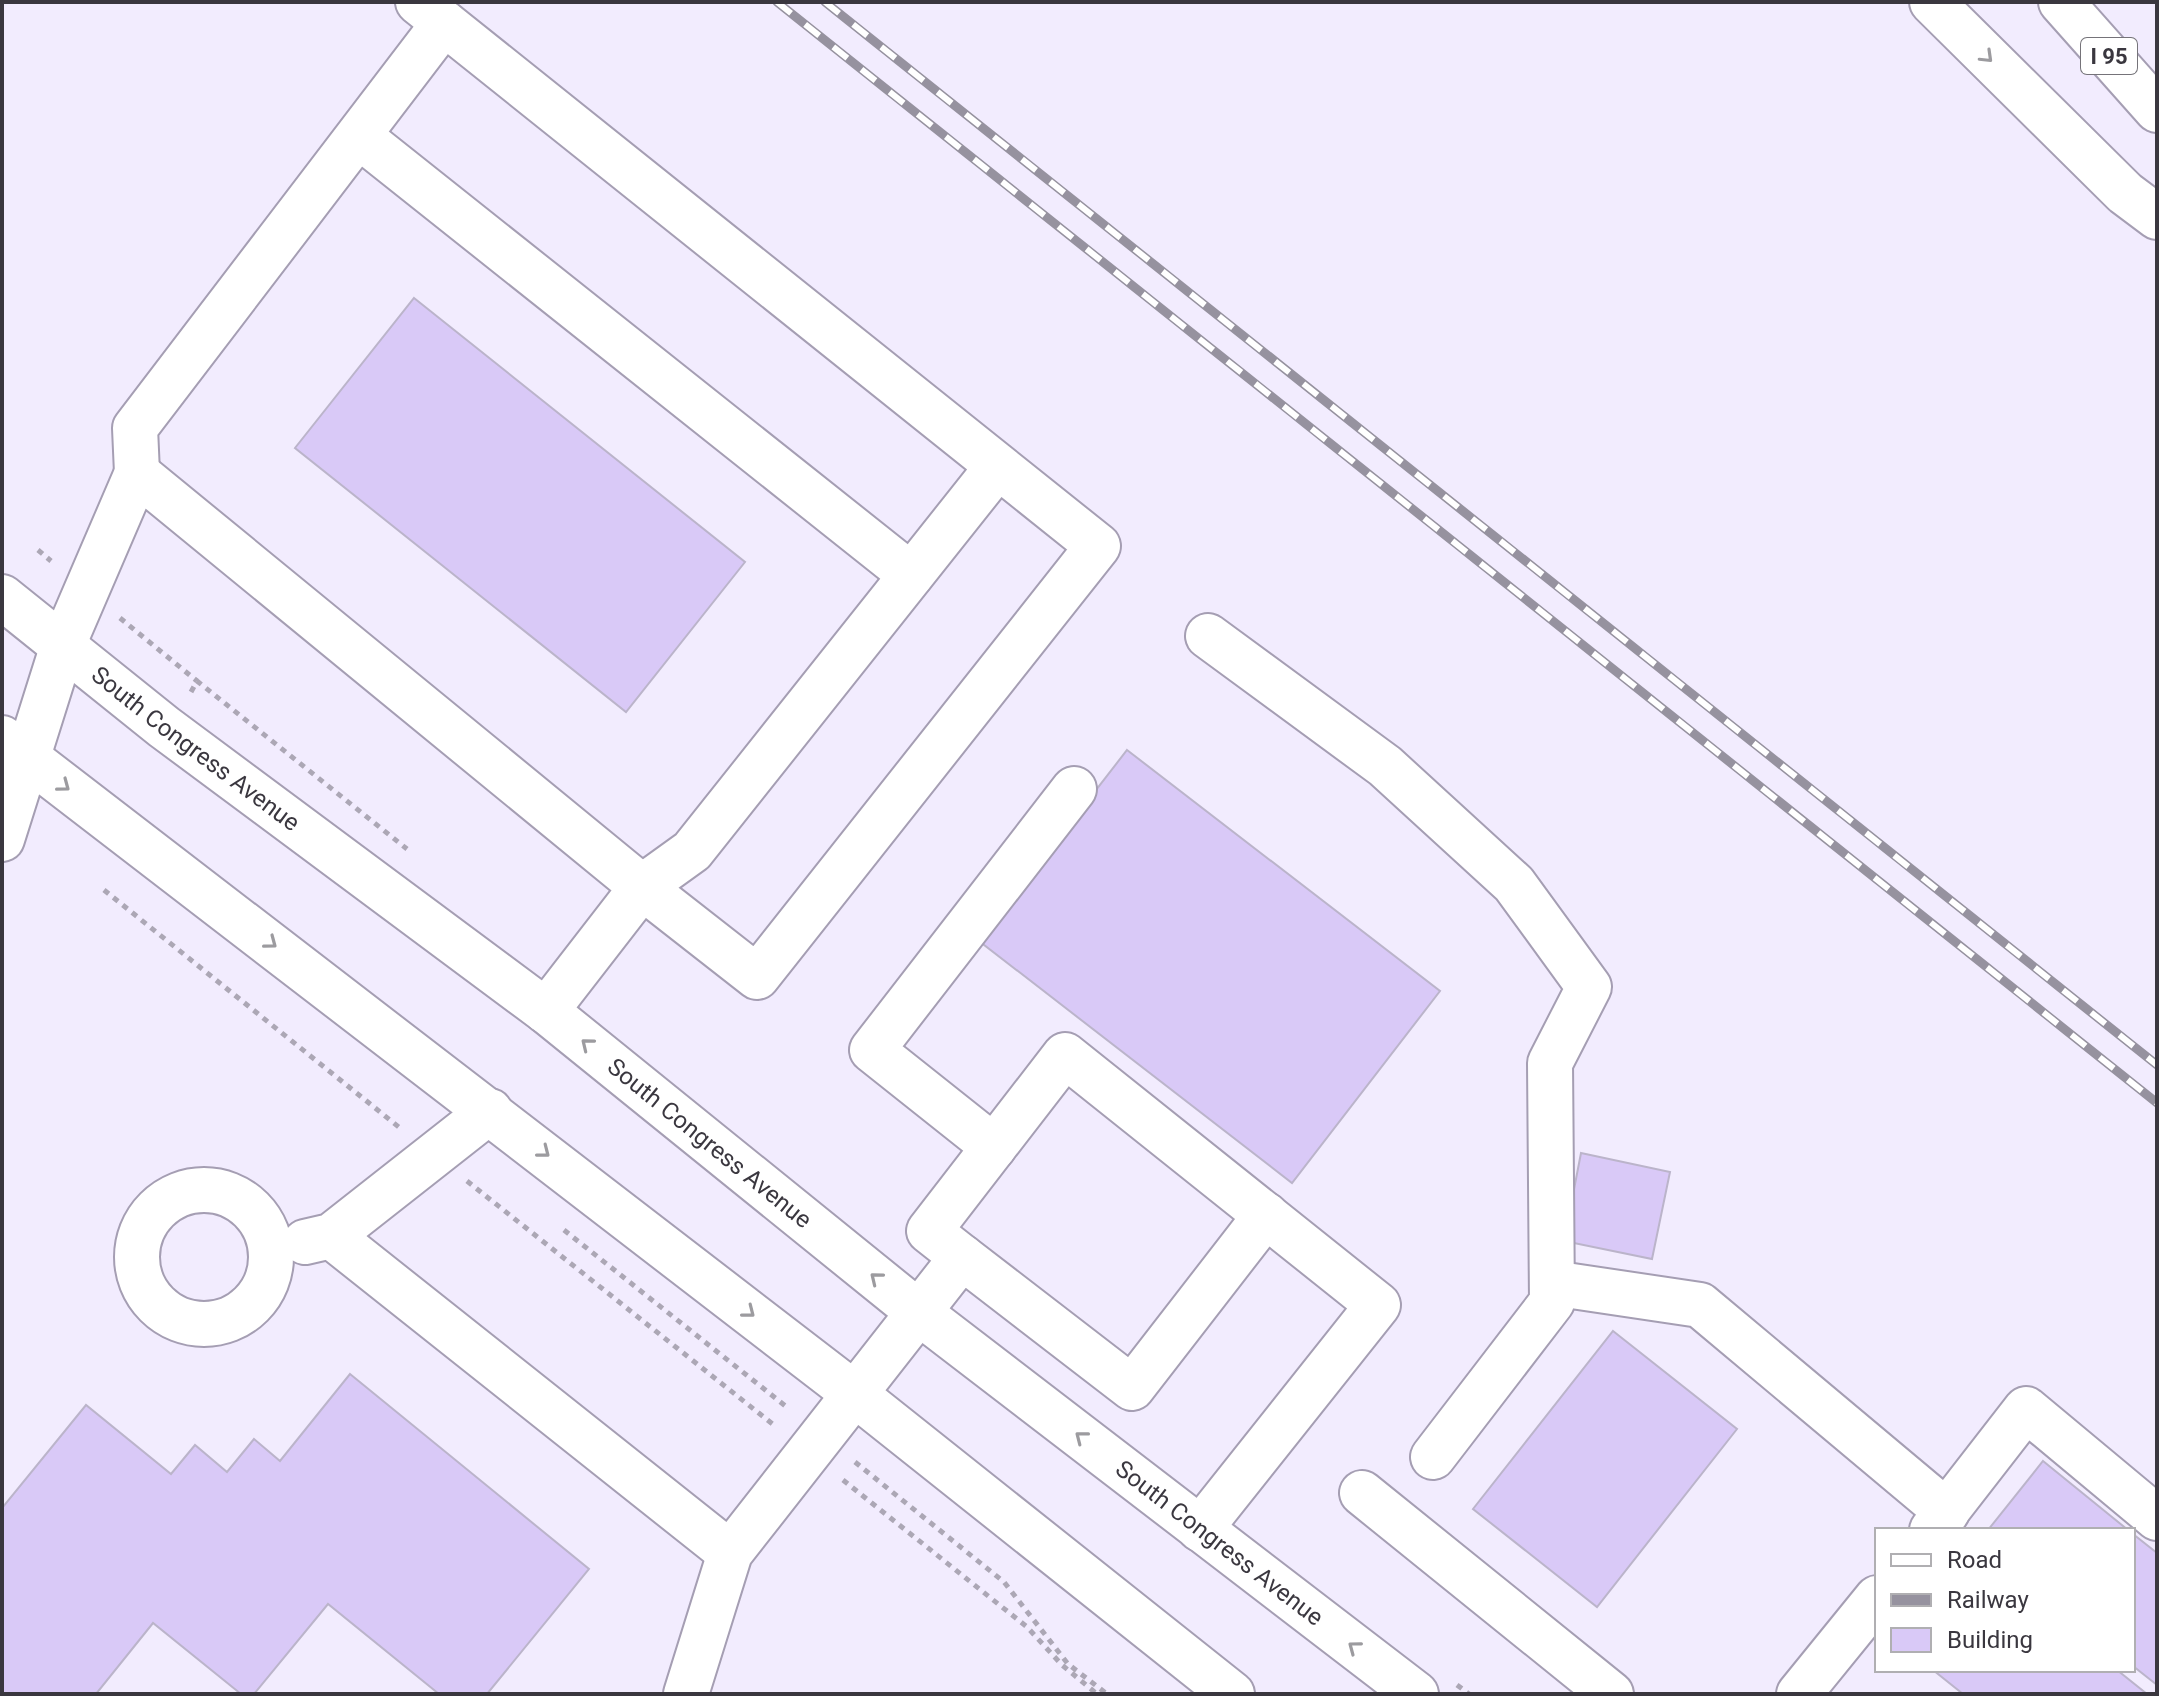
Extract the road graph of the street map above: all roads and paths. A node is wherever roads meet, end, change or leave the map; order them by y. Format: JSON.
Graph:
{"nodes":[{"id":1,"x":1932,"y":2,"type":"edge"},
{"id":2,"x":2061,"y":2,"type":"edge"},
{"id":3,"x":431,"y":13,"type":"edge"},
{"id":4,"x":2157,"y":110,"type":"edge"},
{"id":5,"x":359,"y":136,"type":"junction"},
{"id":6,"x":2157,"y":217,"type":"edge"},
{"id":7,"x":998,"y":466,"type":"junction"},
{"id":8,"x":137,"y":473,"type":"junction"},
{"id":9,"x":911,"y":575,"type":"junction"},
{"id":10,"x":2,"y":597,"type":"edge"},
{"id":11,"x":1208,"y":636,"type":"dead end"},
{"id":12,"x":63,"y":645,"type":"junction"},
{"id":13,"x":14,"y":748,"type":"edge"},
{"id":14,"x":1074,"y":789,"type":"dead end"},
{"id":15,"x":2,"y":839,"type":"edge"},
{"id":16,"x":642,"y":887,"type":"junction"},
{"id":17,"x":104,"y":890,"type":"dead end"},
{"id":18,"x":546,"y":1011,"type":"junction"},
{"id":19,"x":490,"y":1111,"type":"junction"},
{"id":20,"x":994,"y":1147,"type":"junction"},
{"id":21,"x":434,"y":1155,"type":"junction"},
{"id":22,"x":1266,"y":1215,"type":"junction"},
{"id":23,"x":551,"y":1220,"type":"dead end"},
{"id":24,"x":331,"y":1236,"type":"junction"},
{"id":25,"x":272,"y":1249,"type":"dead end"},
{"id":26,"x":962,"y":1257,"type":"junction"},
{"id":27,"x":1552,"y":1283,"type":"junction"},
{"id":28,"x":917,"y":1311,"type":"junction"},
{"id":29,"x":856,"y":1395,"type":"junction"},
{"id":30,"x":816,"y":1445,"type":"junction"},
{"id":31,"x":1433,"y":1457,"type":"dead end"},
{"id":32,"x":1362,"y":1493,"type":"dead end"},
{"id":33,"x":2157,"y":1518,"type":"edge"},
{"id":34,"x":1940,"y":1521,"type":"edge"},
{"id":35,"x":1200,"y":1529,"type":"junction"},
{"id":36,"x":730,"y":1553,"type":"junction"},
{"id":37,"x":1875,"y":1600,"type":"edge"},
{"id":38,"x":686,"y":1694,"type":"edge"},
{"id":39,"x":1097,"y":1694,"type":"edge"},
{"id":40,"x":1107,"y":1694,"type":"edge"},
{"id":41,"x":1232,"y":1694,"type":"edge"},
{"id":42,"x":1416,"y":1694,"type":"edge"},
{"id":43,"x":1611,"y":1694,"type":"edge"},
{"id":44,"x":1799,"y":1694,"type":"edge"}],
"edges":[{"from":1,"to":6,"type":"main road","one_way":true},
{"from":2,"to":4,"type":"main road","number":"I 95"},
{"from":3,"to":5,"type":"main road"},
{"from":3,"to":7,"type":"main road"},
{"from":5,"to":8,"type":"main road"},
{"from":5,"to":9,"type":"main road"},
{"from":7,"to":9,"type":"main road"},
{"from":7,"to":16,"type":"main road"},
{"from":8,"to":12,"type":"main road"},
{"from":8,"to":16,"type":"main road"},
{"from":9,"to":16,"type":"main road"},
{"from":10,"to":12,"type":"main road","name":"South Congress Avenue"},
{"from":11,"to":27,"type":"main road"},
{"from":12,"to":13,"type":"main road"},
{"from":12,"to":18,"type":"main road","name":"South Congress Avenue"},
{"from":13,"to":15,"type":"main road"},
{"from":13,"to":19,"type":"main road","one_way":true},
{"from":14,"to":20,"type":"main road"},
{"from":16,"to":18,"type":"main road"},
{"from":17,"to":21,"type":"path"},
{"from":28,"to":18,"type":"main road","name":"South Congress Avenue","one_way":true},
{"from":19,"to":21,"type":"main road"},
{"from":19,"to":29,"type":"main road","one_way":true},
{"from":20,"to":22,"type":"main road"},
{"from":20,"to":26,"type":"main road"},
{"from":21,"to":24,"type":"main road"},
{"from":21,"to":30,"type":"path"},
{"from":22,"to":26,"type":"main road"},
{"from":22,"to":35,"type":"main road"},
{"from":23,"to":30,"type":"path"},
{"from":24,"to":25,"type":"main road"},
{"from":24,"to":36,"type":"main road"},
{"from":26,"to":28,"type":"main road"},
{"from":27,"to":31,"type":"main road"},
{"from":27,"to":34,"type":"main road"},
{"from":28,"to":29,"type":"main road"},
{"from":35,"to":28,"type":"main road","name":"South Congress Avenue","one_way":true},
{"from":29,"to":30,"type":"main road"},
{"from":29,"to":41,"type":"main road"},
{"from":30,"to":36,"type":"main road"},
{"from":30,"to":39,"type":"path"},
{"from":30,"to":40,"type":"path"},
{"from":32,"to":43,"type":"main road"},
{"from":33,"to":34,"type":"main road"},
{"from":42,"to":35,"type":"main road","name":"South Congress Avenue","one_way":true},
{"from":36,"to":38,"type":"main road"},
{"from":37,"to":44,"type":"main road"}]}
